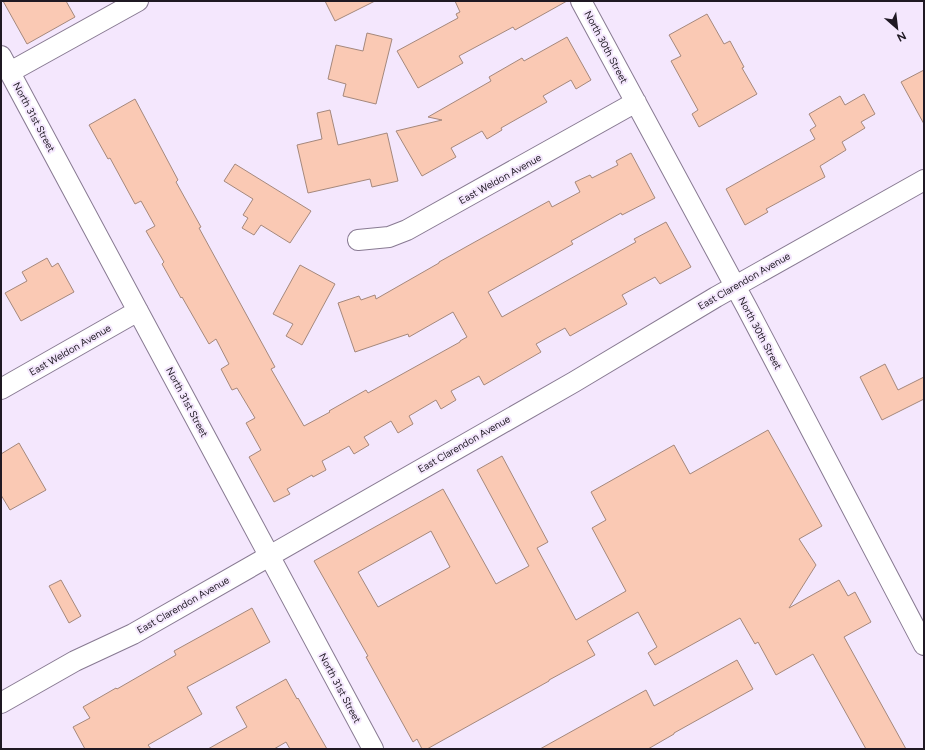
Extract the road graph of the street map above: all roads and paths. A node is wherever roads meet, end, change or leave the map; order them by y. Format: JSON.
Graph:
{"nodes":[{"id":1,"x":138,"y":1,"type":"edge"},
{"id":2,"x":581,"y":1,"type":"edge"},
{"id":3,"x":5,"y":64,"type":"edge"},
{"id":4,"x":636,"y":102,"type":"junction"},
{"id":5,"x":924,"y":180,"type":"edge"},
{"id":6,"x":358,"y":240,"type":"dead end"},
{"id":7,"x":735,"y":286,"type":"junction"},
{"id":8,"x":138,"y":311,"type":"junction"},
{"id":9,"x":1,"y":389,"type":"edge"},
{"id":10,"x":269,"y":555,"type":"junction"},
{"id":11,"x":924,"y":645,"type":"edge"},
{"id":12,"x":1,"y":703,"type":"edge"},
{"id":13,"x":373,"y":749,"type":"edge"}],
"edges":[{"from":1,"to":3,"type":"street"},
{"from":2,"to":4,"type":"street","name":"North 30th Street"},
{"from":3,"to":8,"type":"street","name":"North 31st Street"},
{"from":4,"to":6,"type":"street","name":"East Weldon Avenue"},
{"from":4,"to":7,"type":"street","name":"North 30th Street"},
{"from":5,"to":7,"type":"street","name":"East Clarendon Avenue"},
{"from":7,"to":10,"type":"street","name":"East Clarendon Avenue"},
{"from":7,"to":11,"type":"street","name":"North 30th Street"},
{"from":8,"to":9,"type":"street","name":"East Weldon Avenue"},
{"from":8,"to":10,"type":"street","name":"North 31st Street"},
{"from":10,"to":12,"type":"street","name":"East Clarendon Avenue"},
{"from":10,"to":13,"type":"street","name":"North 31st Street"}]}
